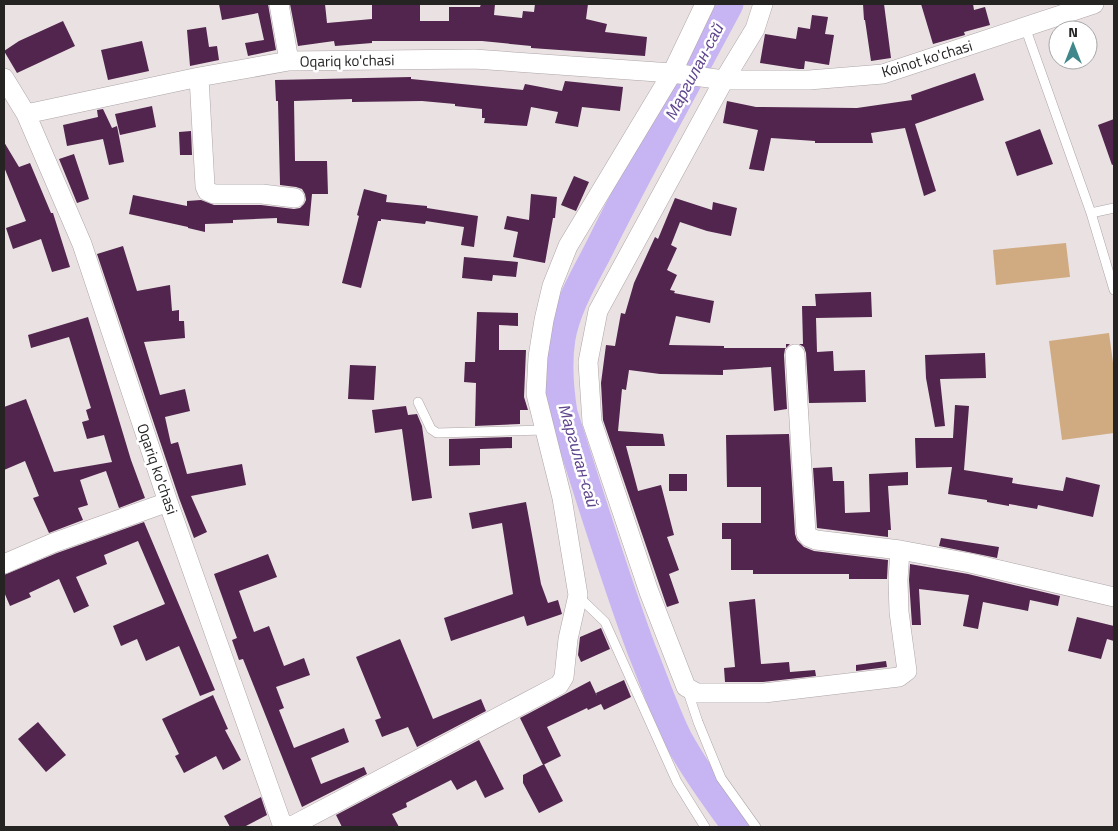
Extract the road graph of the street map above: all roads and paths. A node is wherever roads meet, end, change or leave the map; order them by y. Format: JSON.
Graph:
{"nodes":[{"id":1,"x":279,"y":4,"type":"edge"},
{"id":2,"x":705,"y":4,"type":"edge"},
{"id":3,"x":763,"y":4,"type":"edge"},
{"id":4,"x":1094,"y":4,"type":"edge"},
{"id":5,"x":1025,"y":27,"type":"junction"},
{"id":6,"x":289,"y":61,"type":"junction"},
{"id":7,"x":672,"y":73,"type":"junction"},
{"id":8,"x":199,"y":77,"type":"junction"},
{"id":9,"x":4,"y":78,"type":"edge"},
{"id":10,"x":724,"y":80,"type":"junction"},
{"id":11,"x":26,"y":114,"type":"junction"},
{"id":12,"x":295,"y":198,"type":"dead end"},
{"id":13,"x":1114,"y":208,"type":"edge"},
{"id":14,"x":1091,"y":213,"type":"junction"},
{"id":15,"x":1114,"y":290,"type":"edge"},
{"id":16,"x":795,"y":354,"type":"dead end"},
{"id":17,"x":418,"y":402,"type":"dead end"},
{"id":18,"x":545,"y":430,"type":"junction"},
{"id":19,"x":168,"y":502,"type":"junction"},
{"id":20,"x":900,"y":550,"type":"junction"},
{"id":21,"x":4,"y":564,"type":"edge"},
{"id":22,"x":578,"y":596,"type":"junction"},
{"id":23,"x":1114,"y":598,"type":"edge"},
{"id":24,"x":686,"y":687,"type":"junction"},
{"id":25,"x":283,"y":827,"type":"edge"},
{"id":26,"x":290,"y":827,"type":"edge"},
{"id":27,"x":705,"y":827,"type":"edge"},
{"id":28,"x":756,"y":827,"type":"edge"}],
"edges":[{"from":1,"to":6,"type":"street"},
{"from":2,"to":7,"type":"street"},
{"from":3,"to":10,"type":"street"},
{"from":4,"to":5,"type":"street","name":"Koinot ko'chasi"},
{"from":5,"to":10,"type":"street","name":"Koinot ko'chasi"},
{"from":5,"to":14,"type":"lane"},
{"from":6,"to":7,"type":"street","name":"Oqariq ko'chasi"},
{"from":6,"to":8,"type":"street","name":"Oqariq ko'chasi"},
{"from":7,"to":10,"type":"street","name":"Koinot ko'chasi"},
{"from":7,"to":18,"type":"street"},
{"from":8,"to":11,"type":"street","name":"Oqariq ko'chasi"},
{"from":8,"to":12,"type":"street"},
{"from":9,"to":11,"type":"street","name":"Oqariq ko'chasi"},
{"from":10,"to":24,"type":"street"},
{"from":11,"to":19,"type":"street","name":"Oqariq ko'chasi"},
{"from":13,"to":14,"type":"lane"},
{"from":14,"to":15,"type":"lane"},
{"from":16,"to":20,"type":"street"},
{"from":17,"to":18,"type":"lane"},
{"from":18,"to":22,"type":"street"},
{"from":19,"to":21,"type":"street"},
{"from":19,"to":25,"type":"street","name":"Oqariq ko'chasi"},
{"from":20,"to":23,"type":"street"},
{"from":20,"to":24,"type":"street"},
{"from":22,"to":26,"type":"street"},
{"from":22,"to":27,"type":"lane"},
{"from":24,"to":28,"type":"lane"}]}
